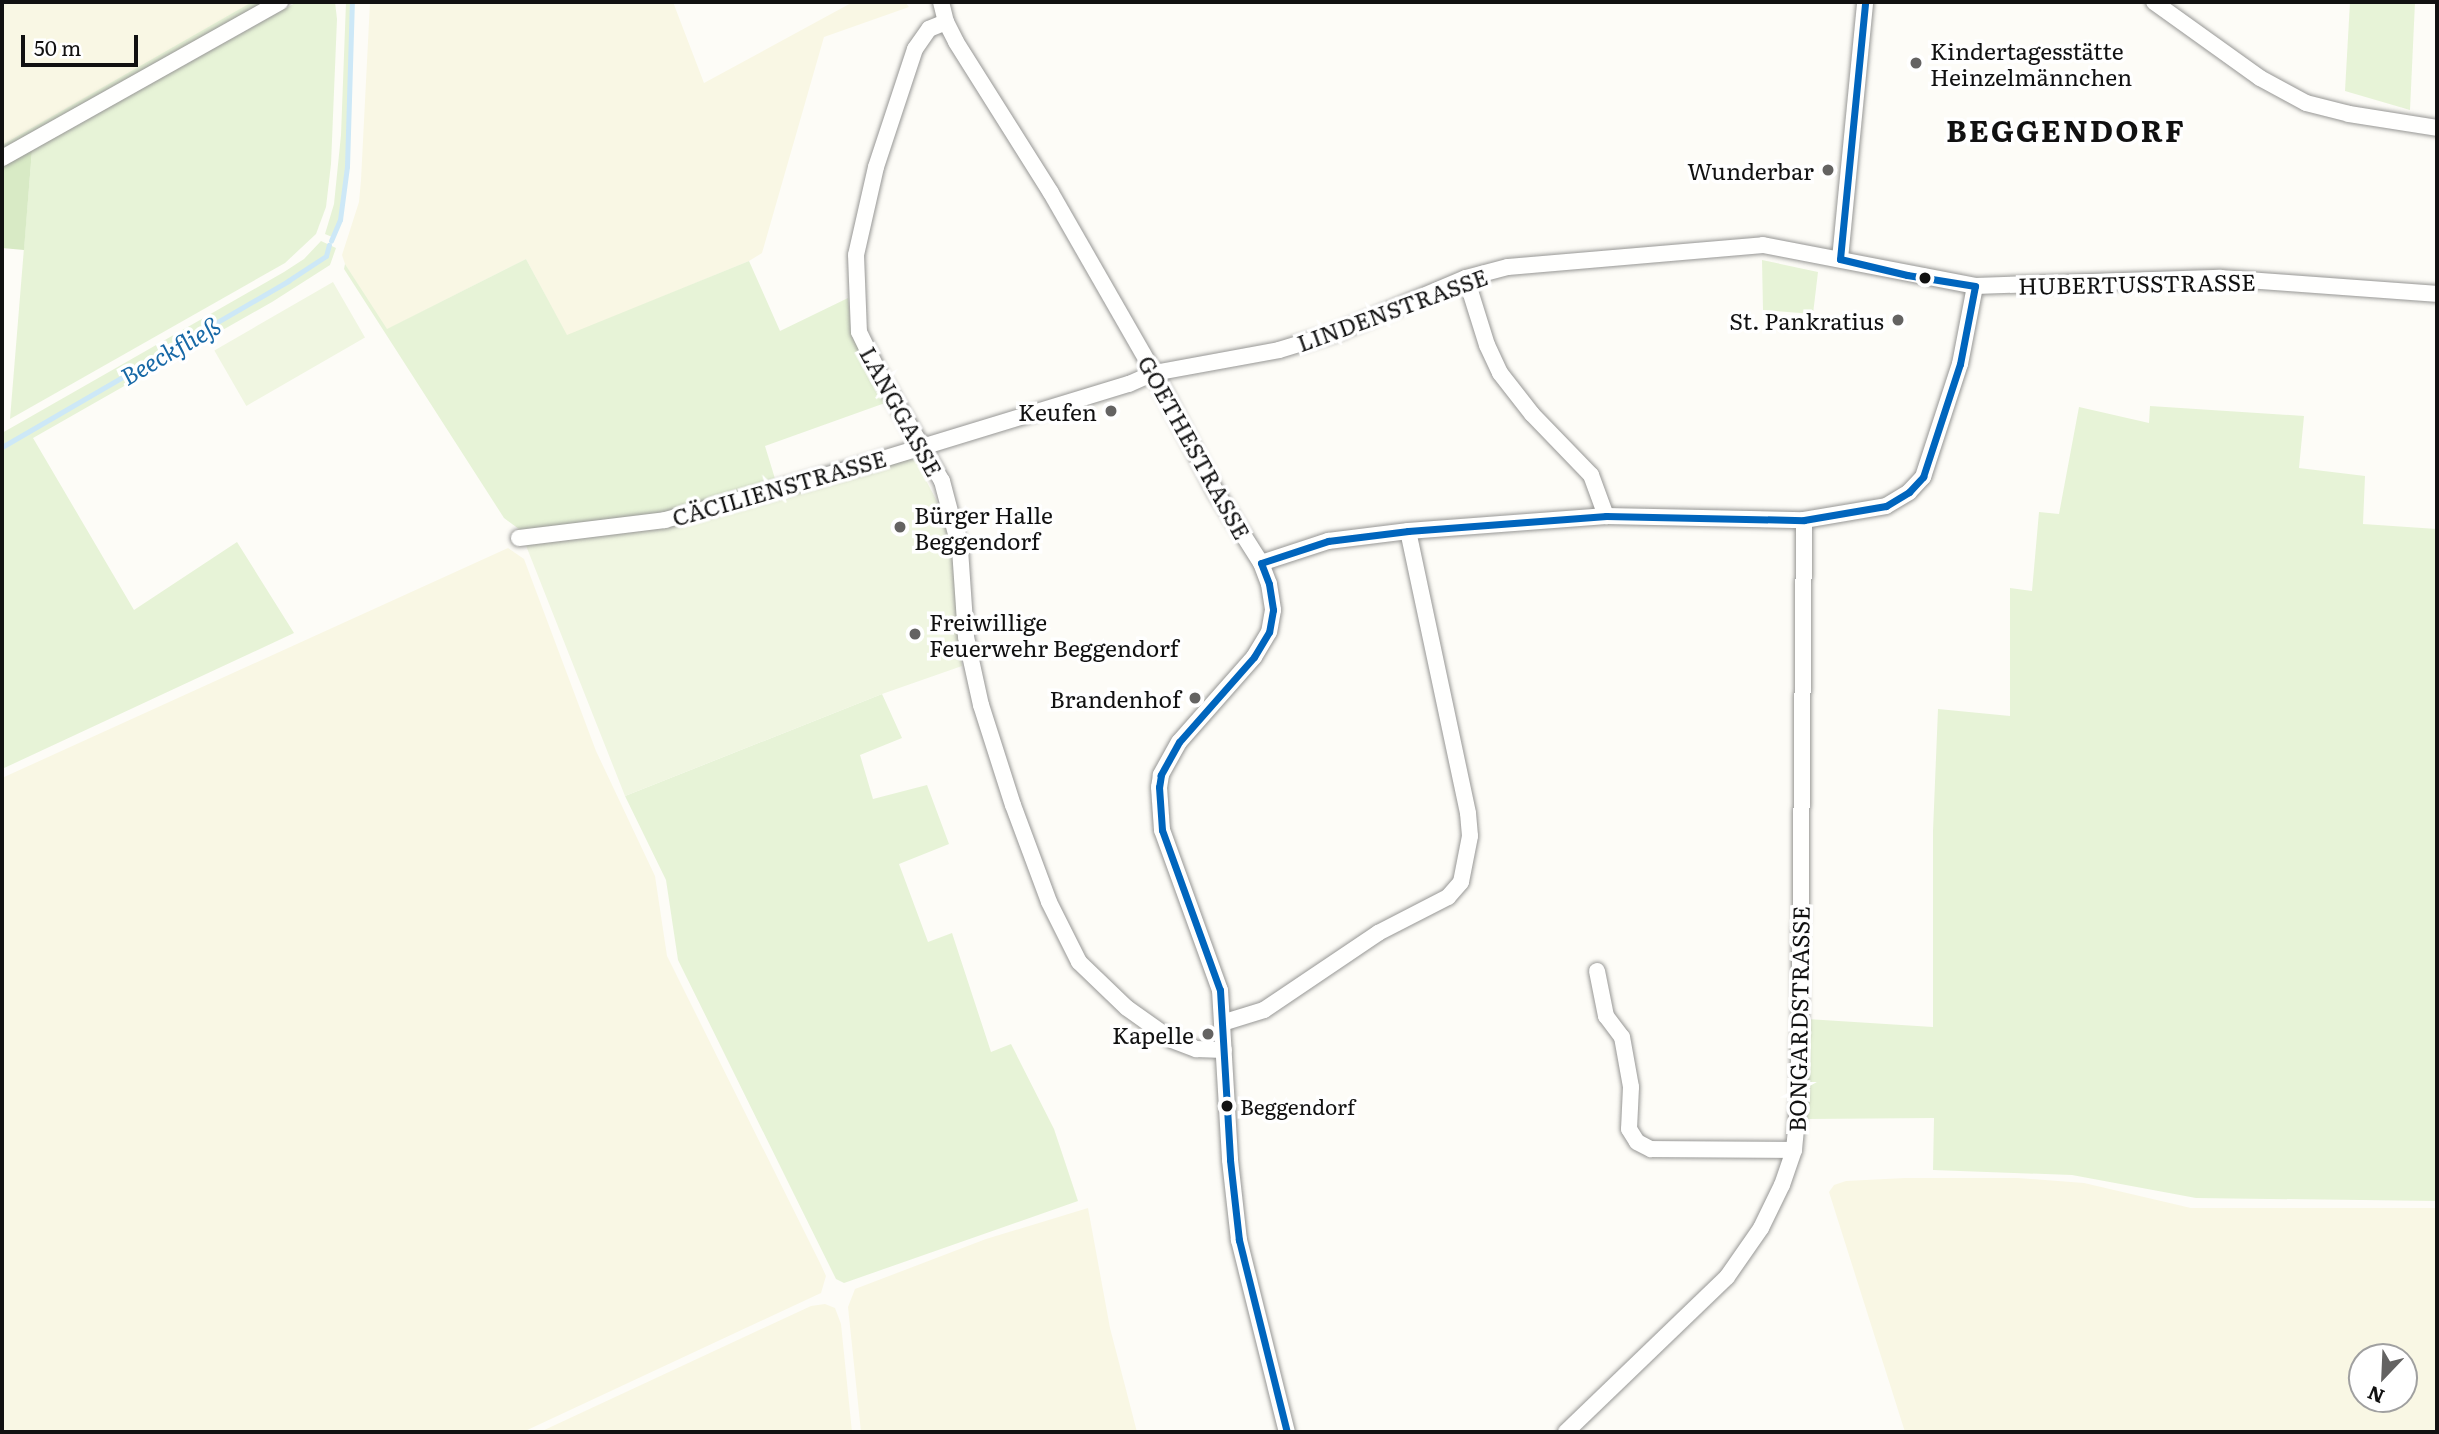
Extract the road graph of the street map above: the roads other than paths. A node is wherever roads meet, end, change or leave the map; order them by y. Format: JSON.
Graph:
{"nodes":[{"id":1,"x":280,"y":2,"type":"edge"},
{"id":2,"x":941,"y":2,"type":"edge"},
{"id":3,"x":1865,"y":2,"type":"edge"},
{"id":4,"x":2154,"y":2,"type":"edge"},
{"id":5,"x":946,"y":22,"type":"junction"},
{"id":6,"x":2437,"y":128,"type":"edge"},
{"id":7,"x":2,"y":158,"type":"edge"},
{"id":8,"x":1840,"y":259,"type":"junction"},
{"id":9,"x":1466,"y":278,"type":"junction"},
{"id":10,"x":1975,"y":286,"type":"junction"},
{"id":11,"x":2437,"y":294,"type":"edge"},
{"id":12,"x":1154,"y":373,"type":"junction"},
{"id":13,"x":922,"y":445,"type":"junction"},
{"id":14,"x":1606,"y":516,"type":"junction"},
{"id":15,"x":1804,"y":520,"type":"junction"},
{"id":16,"x":1408,"y":531,"type":"junction"},
{"id":17,"x":519,"y":538,"type":"dead end"},
{"id":18,"x":1261,"y":563,"type":"junction"},
{"id":19,"x":1597,"y":971,"type":"dead end"},
{"id":20,"x":1222,"y":1023,"type":"junction"},
{"id":21,"x":1224,"y":1050,"type":"junction"},
{"id":22,"x":1794,"y":1150,"type":"junction"},
{"id":23,"x":1287,"y":1432,"type":"edge"},
{"id":24,"x":1566,"y":1432,"type":"edge"}],
"edges":[{"from":1,"to":7,"type":"street"},
{"from":2,"to":5,"type":"street","name":"GOETHESTRASSE"},
{"from":3,"to":8,"type":"street"},
{"from":4,"to":6,"type":"street"},
{"from":5,"to":12,"type":"street","name":"GOETHESTRASSE"},
{"from":5,"to":13,"type":"street","name":"LANGGASSE"},
{"from":8,"to":9,"type":"street","name":"LINDENSTRASSE"},
{"from":8,"to":10,"type":"street","name":"HUBERTUSSTRASSE"},
{"from":9,"to":12,"type":"street","name":"LINDENSTRASSE"},
{"from":9,"to":14,"type":"street"},
{"from":10,"to":11,"type":"street","name":"HUBERTUSSTRASSE"},
{"from":10,"to":15,"type":"street"},
{"from":12,"to":13,"type":"street","name":"CÄCILIENSTRASSE"},
{"from":12,"to":18,"type":"street","name":"GOETHESTRASSE"},
{"from":13,"to":17,"type":"street","name":"CÄCILIENSTRASSE"},
{"from":13,"to":21,"type":"street","name":"LANGGASSE"},
{"from":14,"to":15,"type":"street"},
{"from":14,"to":16,"type":"street"},
{"from":15,"to":22,"type":"street","name":"BONGARDSTRASSE"},
{"from":16,"to":18,"type":"street"},
{"from":16,"to":20,"type":"street"},
{"from":18,"to":20,"type":"street","name":"GOETHESTRASSE"},
{"from":19,"to":22,"type":"street"},
{"from":20,"to":21,"type":"street","name":"GOETHESTRASSE"},
{"from":21,"to":23,"type":"street","name":"GOETHESTRASSE"},
{"from":22,"to":24,"type":"street","name":"BONGARDSTRASSE"}]}
